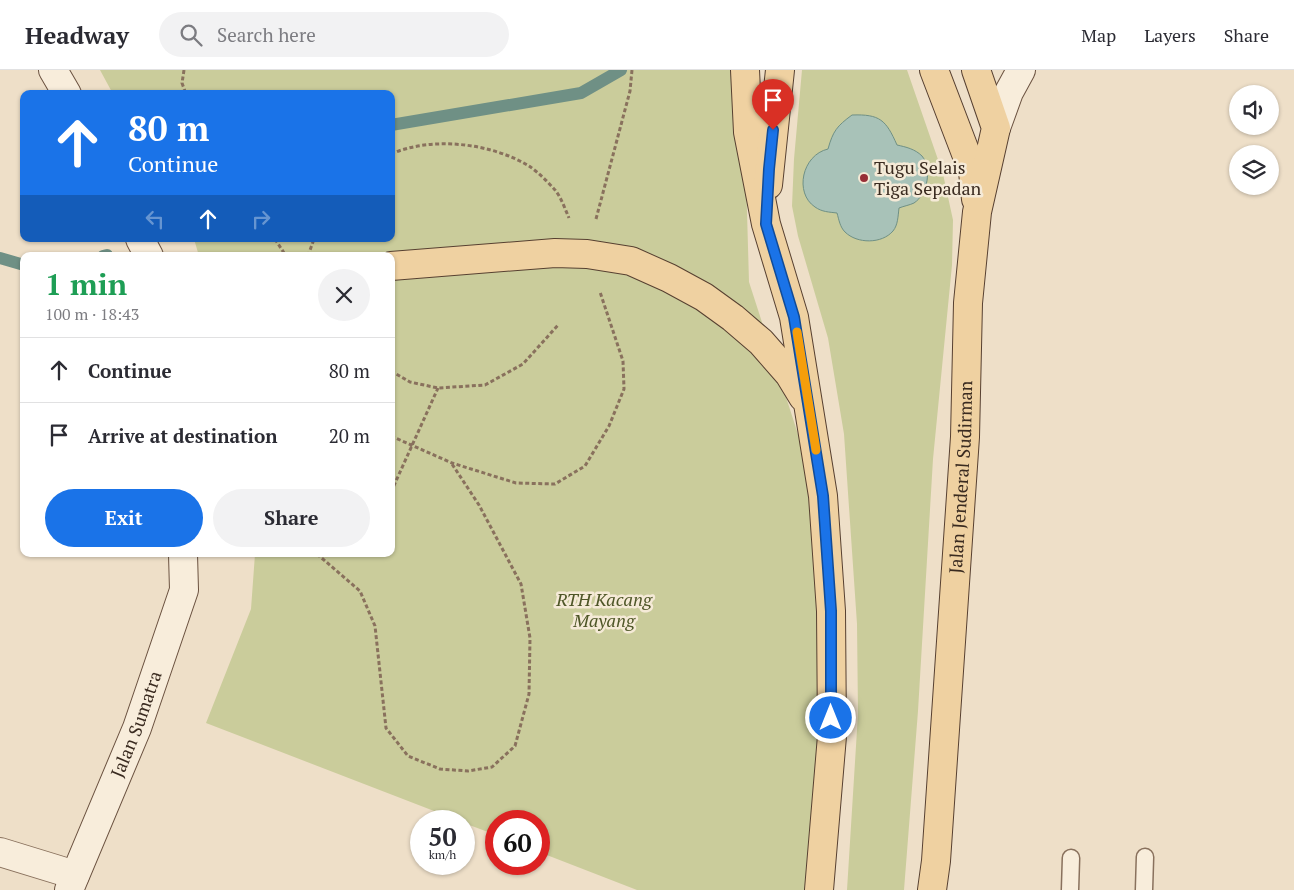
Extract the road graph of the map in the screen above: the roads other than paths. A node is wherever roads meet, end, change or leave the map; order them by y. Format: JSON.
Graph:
{"nodes":[{"id":1,"x":54,"y":70,"type":"edge"},
{"id":2,"x":745,"y":70,"type":"edge"},
{"id":3,"x":780,"y":70,"type":"edge"},
{"id":4,"x":934,"y":70,"type":"edge"},
{"id":5,"x":976,"y":70,"type":"edge"},
{"id":6,"x":1022,"y":70,"type":"edge"},
{"id":7,"x":65,"y":90,"type":"edge"},
{"id":8,"x":996,"y":128,"type":"junction"},
{"id":9,"x":977,"y":212,"type":"junction"},
{"id":10,"x":766,"y":224,"type":"junction"},
{"id":11,"x":395,"y":266,"type":"edge"},
{"id":12,"x":809,"y":407,"type":"junction"},
{"id":13,"x":183,"y":557,"type":"edge"},
{"id":14,"x":0,"y":852,"type":"edge"},
{"id":15,"x":1145,"y":857,"type":"dead end"},
{"id":16,"x":1071,"y":858,"type":"dead end"},
{"id":17,"x":72,"y":883,"type":"edge"},
{"id":18,"x":819,"y":890,"type":"edge"},
{"id":19,"x":932,"y":890,"type":"edge"},
{"id":20,"x":1070,"y":890,"type":"edge"},
{"id":21,"x":1144,"y":890,"type":"edge"}],
"edges":[{"from":1,"to":7,"type":"street"},
{"from":2,"to":10,"type":"main road"},
{"from":3,"to":10,"type":"main road"},
{"from":4,"to":9,"type":"main road"},
{"from":5,"to":8,"type":"main road"},
{"from":6,"to":8,"type":"street"},
{"from":8,"to":9,"type":"main road","name":"Jalan Jenderal Sudirman"},
{"from":9,"to":19,"type":"main road","name":"Jalan Jenderal Sudirman"},
{"from":10,"to":12,"type":"main road"},
{"from":11,"to":12,"type":"main road"},
{"from":12,"to":18,"type":"main road"},
{"from":13,"to":17,"type":"street","name":"Jalan Sumatra"},
{"from":14,"to":17,"type":"street"},
{"from":15,"to":21,"type":"lane"},
{"from":16,"to":20,"type":"lane"}]}
